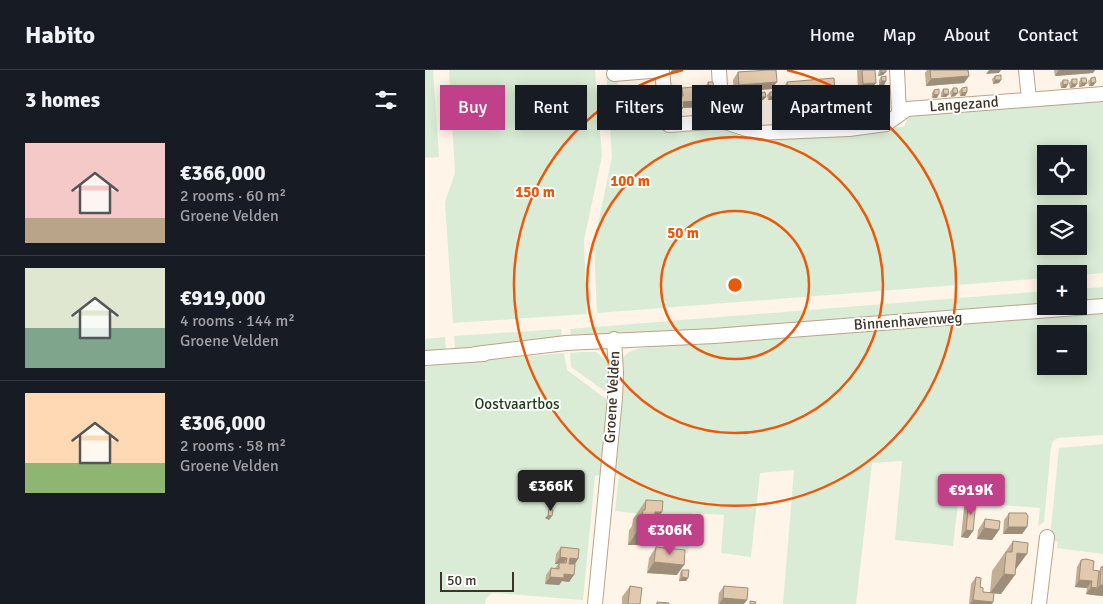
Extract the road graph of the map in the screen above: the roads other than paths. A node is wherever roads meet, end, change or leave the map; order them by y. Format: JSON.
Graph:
{"nodes":[{"id":1,"x":662,"y":70,"type":"edge"},
{"id":2,"x":719,"y":70,"type":"edge"},
{"id":3,"x":897,"y":70,"type":"edge"},
{"id":4,"x":1027,"y":70,"type":"edge"},
{"id":5,"x":614,"y":74,"type":"dead end"},
{"id":6,"x":720,"y":85,"type":"edge"},
{"id":7,"x":1103,"y":94,"type":"edge"},
{"id":8,"x":1029,"y":100,"type":"junction"},
{"id":9,"x":899,"y":113,"type":"junction"},
{"id":10,"x":692,"y":123,"type":"edge"},
{"id":11,"x":750,"y":130,"type":"edge"},
{"id":12,"x":1103,"y":306,"type":"edge"},
{"id":13,"x":614,"y":344,"type":"junction"},
{"id":14,"x":425,"y":358,"type":"edge"},
{"id":15,"x":1047,"y":537,"type":"dead end"},
{"id":16,"x":595,"y":604,"type":"edge"},
{"id":17,"x":1039,"y":604,"type":"edge"}],
"edges":[{"from":1,"to":5,"type":"street","name":"Langezand"},
{"from":1,"to":10,"type":"street","name":"Langezand"},
{"from":2,"to":6,"type":"street"},
{"from":3,"to":9,"type":"street"},
{"from":4,"to":8,"type":"street"},
{"from":7,"to":8,"type":"street","name":"Langezand"},
{"from":8,"to":9,"type":"street","name":"Langezand"},
{"from":9,"to":11,"type":"street","name":"Langezand"},
{"from":12,"to":13,"type":"street","name":"Binnenhavenweg"},
{"from":13,"to":14,"type":"street","name":"Binnenhavenweg"},
{"from":13,"to":16,"type":"street","name":"Groene Velden"},
{"from":15,"to":17,"type":"street"}]}
